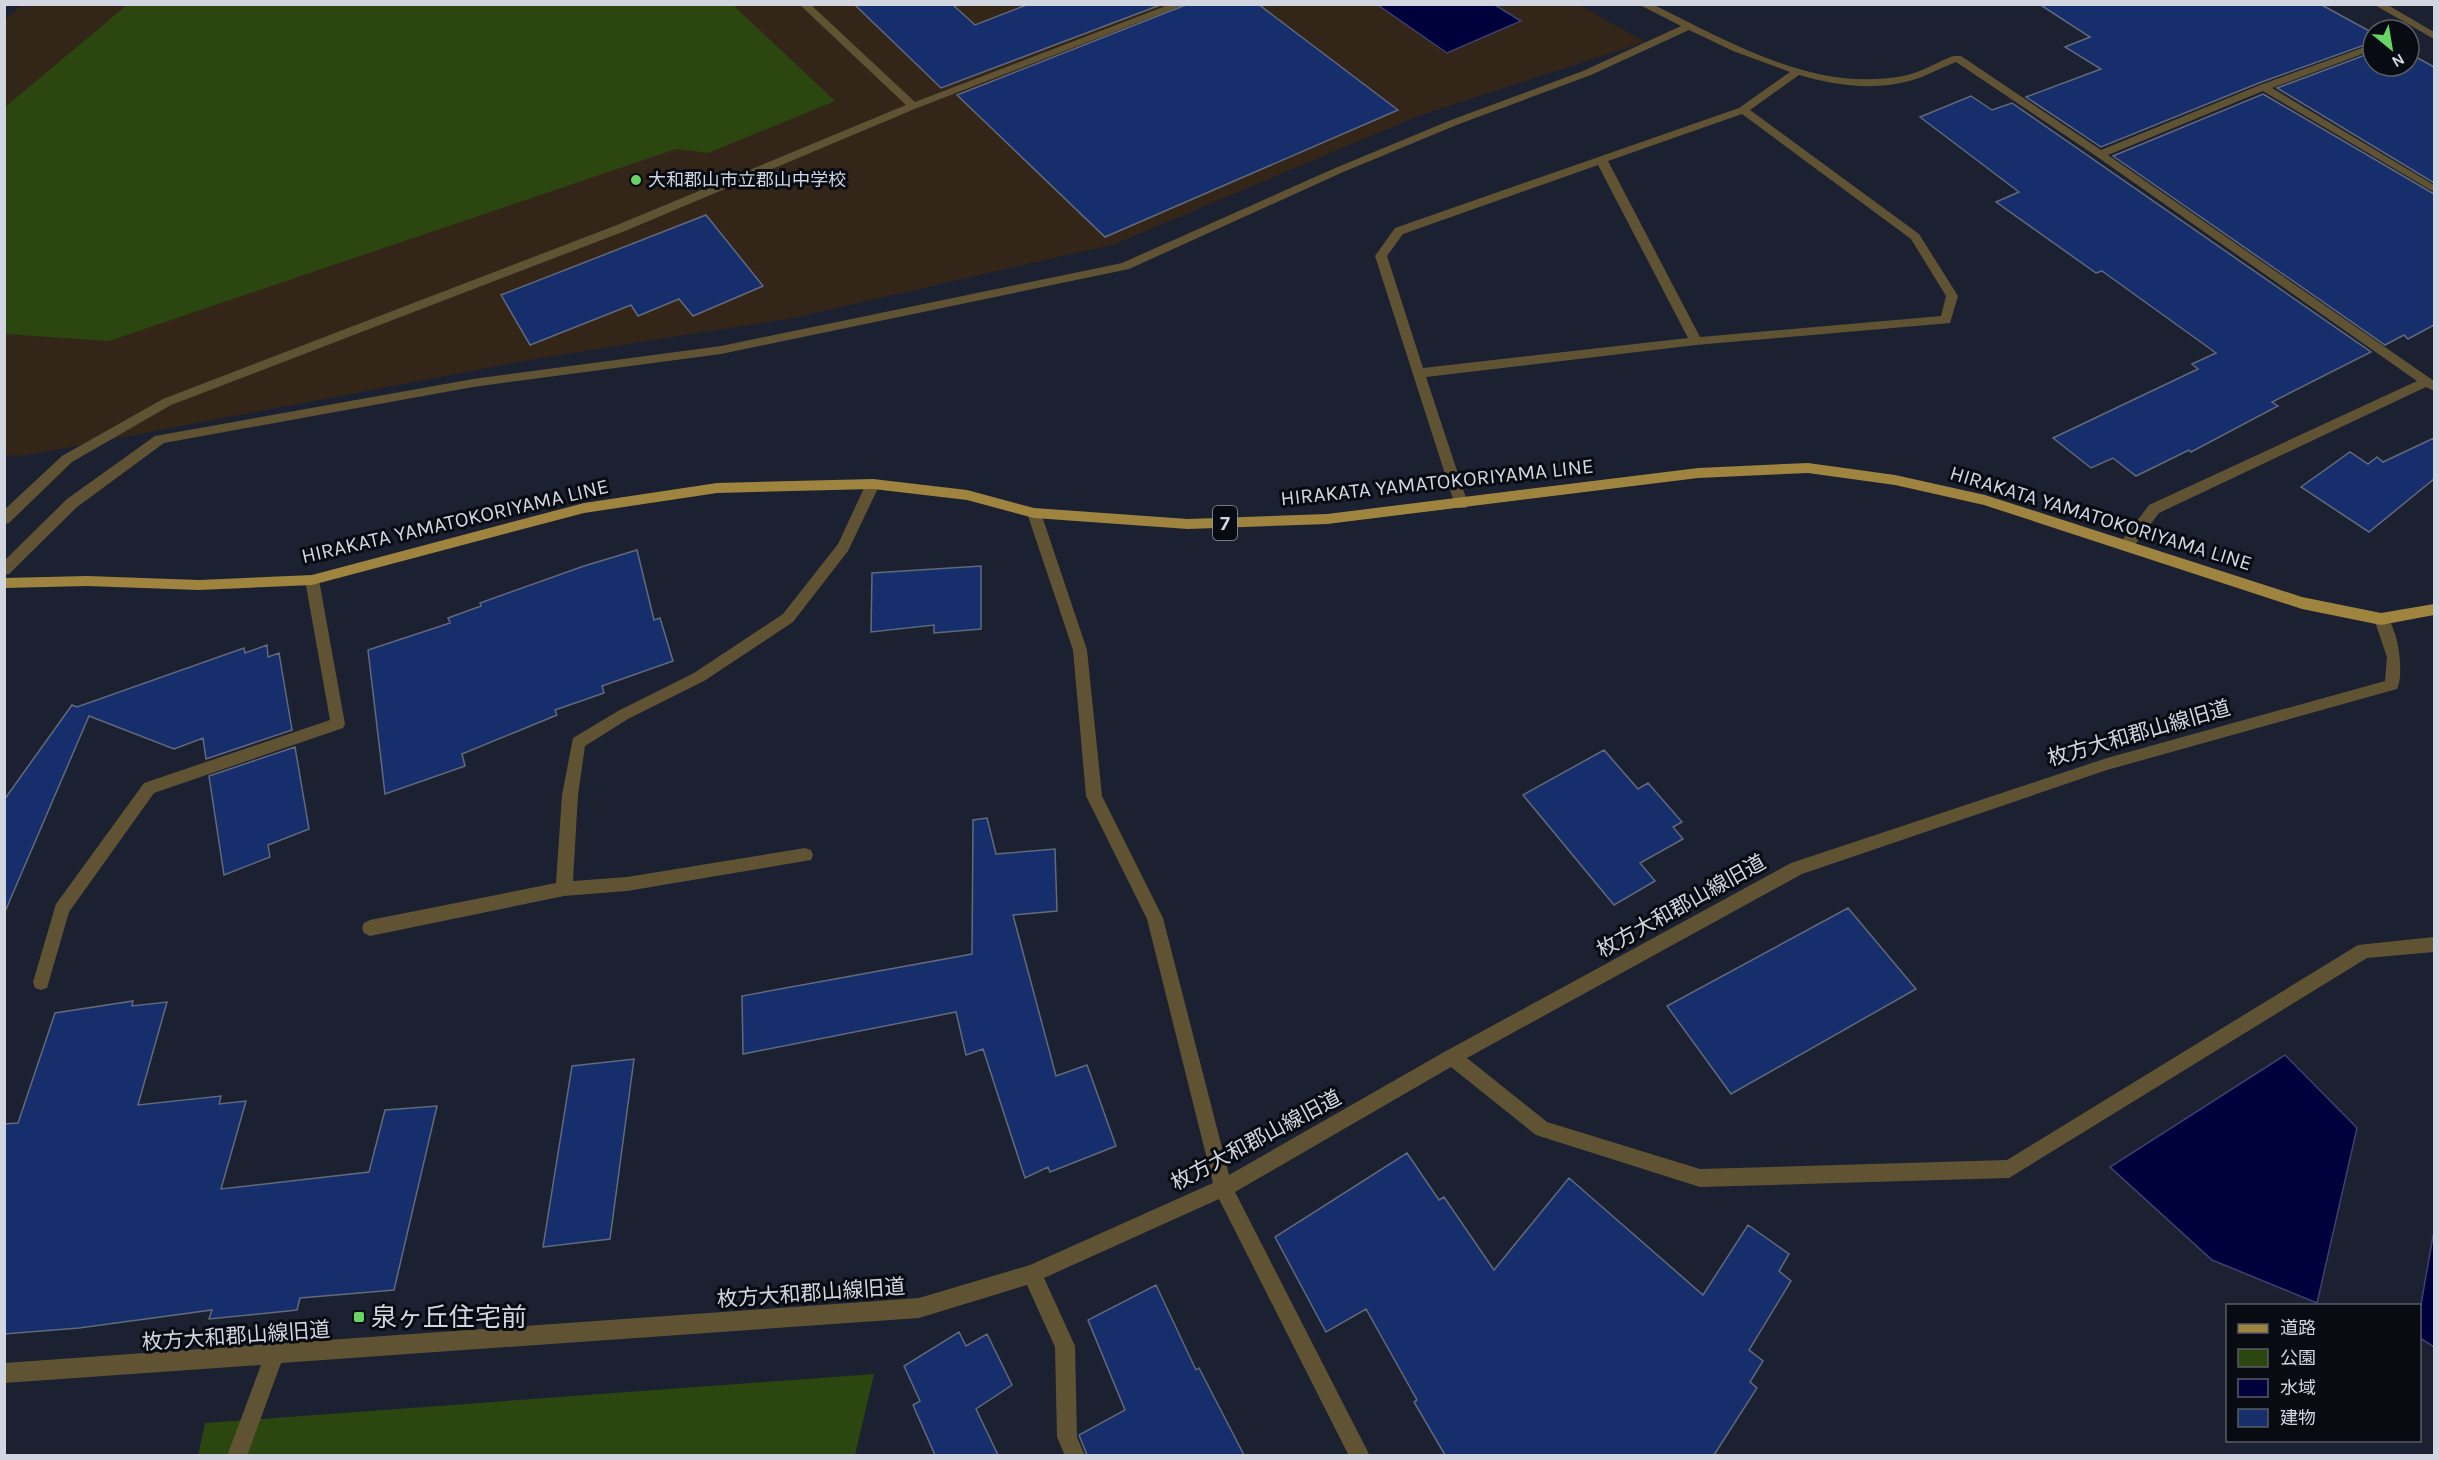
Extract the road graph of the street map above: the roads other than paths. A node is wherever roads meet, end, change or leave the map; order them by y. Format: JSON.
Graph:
{"nodes":[{"id":1,"x":804,"y":4,"type":"edge"},
{"id":2,"x":1181,"y":4,"type":"edge"},
{"id":3,"x":1643,"y":4,"type":"edge"},
{"id":4,"x":2378,"y":4,"type":"edge"},
{"id":5,"x":2434,"y":24,"type":"edge"},
{"id":6,"x":1689,"y":26,"type":"junction"},
{"id":7,"x":2422,"y":29,"type":"junction"},
{"id":8,"x":2434,"y":36,"type":"edge"},
{"id":9,"x":2361,"y":51,"type":"edge"},
{"id":10,"x":1796,"y":72,"type":"junction"},
{"id":11,"x":2265,"y":87,"type":"junction"},
{"id":12,"x":913,"y":106,"type":"junction"},
{"id":13,"x":1743,"y":110,"type":"junction"},
{"id":14,"x":2100,"y":154,"type":"junction"},
{"id":15,"x":1602,"y":161,"type":"junction"},
{"id":16,"x":2434,"y":189,"type":"edge"},
{"id":17,"x":1696,"y":341,"type":"junction"},
{"id":18,"x":1420,"y":373,"type":"junction"},
{"id":19,"x":2431,"y":384,"type":"edge"},
{"id":20,"x":873,"y":484,"type":"junction"},
{"id":21,"x":1461,"y":504,"type":"junction"},
{"id":22,"x":1034,"y":513,"type":"junction"},
{"id":23,"x":4,"y":519,"type":"edge"},
{"id":24,"x":2126,"y":546,"type":"junction"},
{"id":25,"x":4,"y":570,"type":"edge"},
{"id":26,"x":312,"y":580,"type":"junction"},
{"id":27,"x":4,"y":583,"type":"edge"},
{"id":28,"x":2434,"y":610,"type":"edge"},
{"id":29,"x":2381,"y":619,"type":"junction"},
{"id":30,"x":805,"y":855,"type":"dead end"},
{"id":31,"x":564,"y":889,"type":"junction"},
{"id":32,"x":370,"y":928,"type":"dead end"},
{"id":33,"x":2434,"y":945,"type":"edge"},
{"id":34,"x":41,"y":982,"type":"dead end"},
{"id":35,"x":1452,"y":1058,"type":"junction"},
{"id":36,"x":1223,"y":1188,"type":"junction"},
{"id":37,"x":1032,"y":1274,"type":"junction"},
{"id":38,"x":274,"y":1355,"type":"junction"},
{"id":39,"x":4,"y":1373,"type":"edge"},
{"id":40,"x":237,"y":1455,"type":"edge"},
{"id":41,"x":1075,"y":1455,"type":"edge"},
{"id":42,"x":1359,"y":1455,"type":"edge"}],
"edges":[{"from":1,"to":12,"type":"street"},
{"from":2,"to":12,"type":"street"},
{"from":3,"to":6,"type":"street"},
{"from":4,"to":7,"type":"street"},
{"from":5,"to":7,"type":"street"},
{"from":6,"to":10,"type":"street"},
{"from":6,"to":25,"type":"street"},
{"from":7,"to":8,"type":"street"},
{"from":9,"to":11,"type":"street"},
{"from":10,"to":13,"type":"street"},
{"from":10,"to":14,"type":"street"},
{"from":11,"to":14,"type":"street"},
{"from":11,"to":16,"type":"street"},
{"from":12,"to":23,"type":"street"},
{"from":13,"to":15,"type":"street"},
{"from":13,"to":17,"type":"street"},
{"from":14,"to":19,"type":"street"},
{"from":15,"to":17,"type":"street"},
{"from":15,"to":18,"type":"street"},
{"from":17,"to":18,"type":"street"},
{"from":18,"to":21,"type":"street"},
{"from":19,"to":24,"type":"street"},
{"from":20,"to":22,"type":"main road","name":"HIRAKATA YAMATOKORIYAMA LINE","number":"7"},
{"from":20,"to":26,"type":"main road","name":"HIRAKATA YAMATOKORIYAMA LINE","number":"7"},
{"from":20,"to":31,"type":"street"},
{"from":21,"to":22,"type":"main road","name":"HIRAKATA YAMATOKORIYAMA LINE","number":"7"},
{"from":21,"to":24,"type":"main road","name":"HIRAKATA YAMATOKORIYAMA LINE","number":"7"},
{"from":22,"to":36,"type":"street"},
{"from":24,"to":29,"type":"main road","name":"HIRAKATA YAMATOKORIYAMA LINE","number":"7"},
{"from":26,"to":27,"type":"main road","name":"HIRAKATA YAMATOKORIYAMA LINE","number":"7"},
{"from":26,"to":34,"type":"street"},
{"from":28,"to":29,"type":"main road","name":"HIRAKATA YAMATOKORIYAMA LINE","number":"7"},
{"from":29,"to":35,"type":"street","name":"枚方大和郡山線旧道"},
{"from":30,"to":31,"type":"street"},
{"from":31,"to":32,"type":"street"},
{"from":33,"to":35,"type":"street"},
{"from":35,"to":36,"type":"street","name":"枚方大和郡山線旧道"},
{"from":36,"to":37,"type":"street","name":"枚方大和郡山線旧道"},
{"from":36,"to":42,"type":"street"},
{"from":37,"to":38,"type":"street","name":"枚方大和郡山線旧道"},
{"from":37,"to":41,"type":"street"},
{"from":38,"to":39,"type":"street","name":"枚方大和郡山線旧道"},
{"from":38,"to":40,"type":"street"}]}
